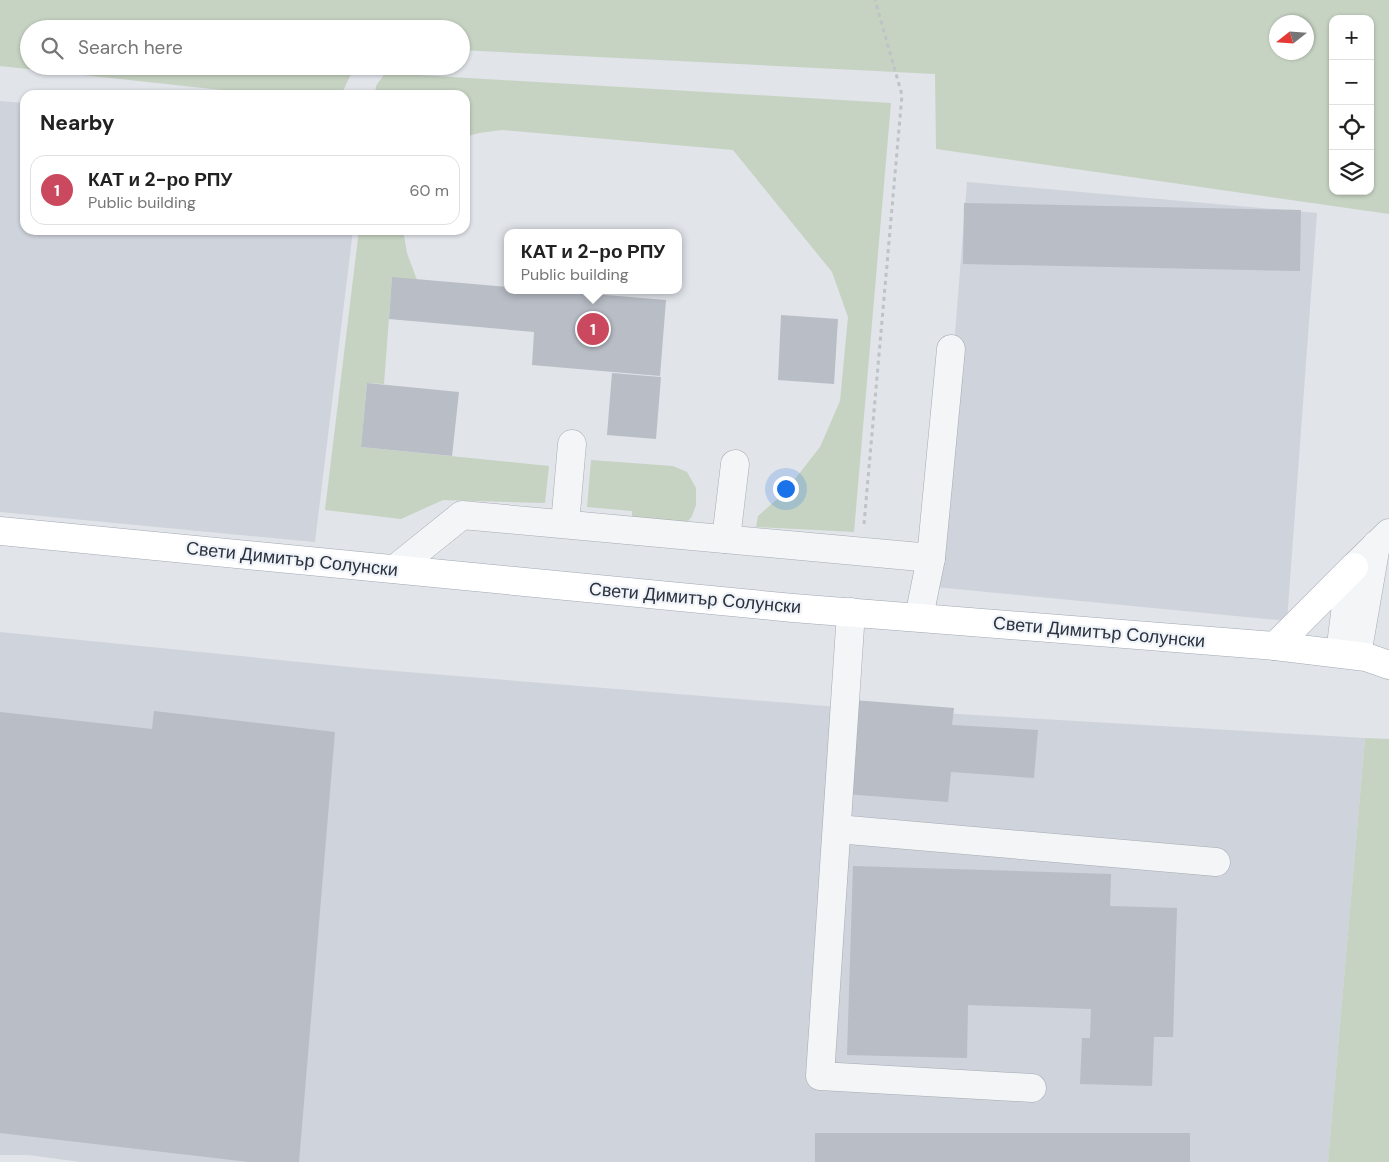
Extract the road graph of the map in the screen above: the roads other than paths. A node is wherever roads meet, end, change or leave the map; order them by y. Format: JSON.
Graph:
{"nodes":[{"id":1,"x":951,"y":349,"type":"dead end"},
{"id":2,"x":572,"y":444,"type":"dead end"},
{"id":3,"x":736,"y":464,"type":"dead end"},
{"id":4,"x":565,"y":524,"type":"junction"},
{"id":5,"x":0,"y":531,"type":"edge"},
{"id":6,"x":726,"y":539,"type":"junction"},
{"id":7,"x":1382,"y":539,"type":"edge"},
{"id":8,"x":931,"y":558,"type":"junction"},
{"id":9,"x":1354,"y":567,"type":"junction"},
{"id":10,"x":395,"y":569,"type":"junction"},
{"id":11,"x":851,"y":612,"type":"junction"},
{"id":12,"x":919,"y":618,"type":"junction"},
{"id":13,"x":1275,"y":646,"type":"junction"},
{"id":14,"x":1368,"y":657,"type":"edge"},
{"id":15,"x":836,"y":829,"type":"junction"},
{"id":16,"x":1216,"y":862,"type":"dead end"},
{"id":17,"x":1032,"y":1088,"type":"dead end"}],
"edges":[{"from":1,"to":8,"type":"lane"},
{"from":2,"to":4,"type":"lane"},
{"from":3,"to":6,"type":"lane"},
{"from":4,"to":6,"type":"lane"},
{"from":4,"to":10,"type":"lane"},
{"from":5,"to":10,"type":"main road","name":"Свети Димитър Солунски"},
{"from":6,"to":8,"type":"lane"},
{"from":7,"to":9,"type":"lane"},
{"from":7,"to":14,"type":"lane"},
{"from":8,"to":12,"type":"lane"},
{"from":9,"to":13,"type":"main road"},
{"from":9,"to":14,"type":"lane"},
{"from":10,"to":11,"type":"main road","name":"Свети Димитър Солунски"},
{"from":11,"to":12,"type":"main road","name":"Свети Димитър Солунски"},
{"from":11,"to":15,"type":"lane"},
{"from":12,"to":13,"type":"main road","name":"Свети Димитър Солунски"},
{"from":13,"to":14,"type":"main road","name":"Свети Димитър Солунски"},
{"from":15,"to":16,"type":"lane"},
{"from":15,"to":17,"type":"lane"}]}
